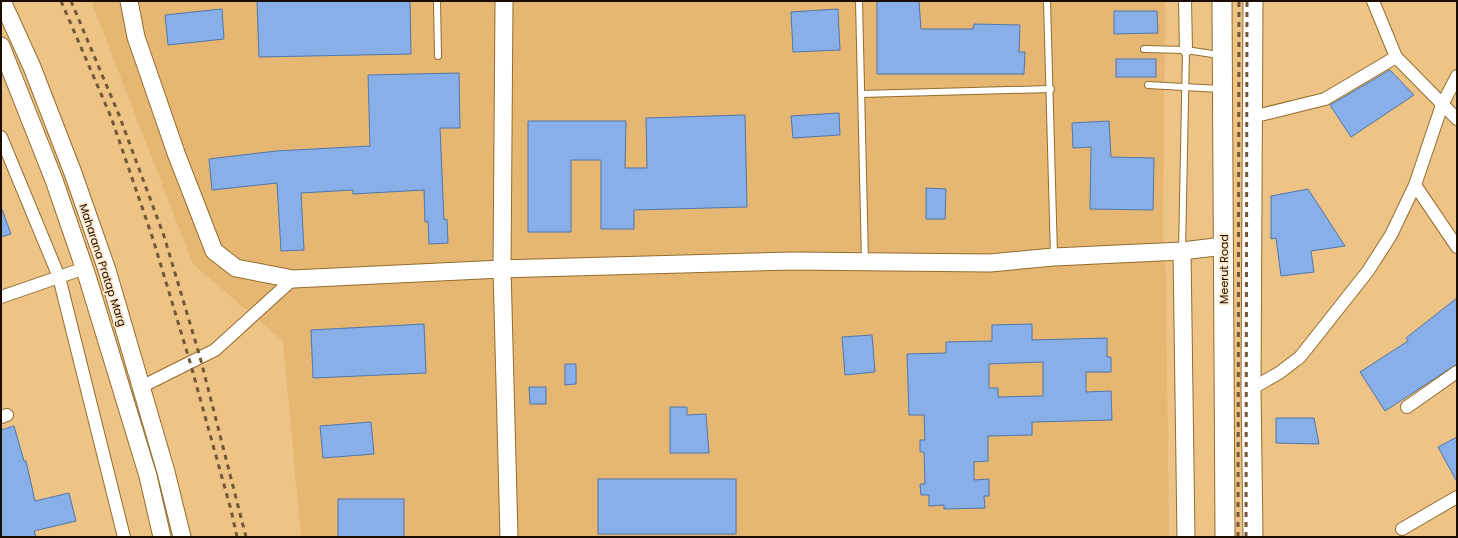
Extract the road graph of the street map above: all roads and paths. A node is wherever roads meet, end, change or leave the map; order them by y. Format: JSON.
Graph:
{"nodes":[{"id":1,"x":2,"y":1,"type":"edge"},
{"id":2,"x":129,"y":1,"type":"edge"},
{"id":3,"x":437,"y":1,"type":"edge"},
{"id":4,"x":504,"y":1,"type":"edge"},
{"id":5,"x":859,"y":1,"type":"edge"},
{"id":6,"x":1048,"y":1,"type":"edge"},
{"id":7,"x":1185,"y":1,"type":"edge"},
{"id":8,"x":1222,"y":1,"type":"edge"},
{"id":9,"x":1253,"y":1,"type":"edge"},
{"id":10,"x":1373,"y":1,"type":"edge"},
{"id":11,"x":1,"y":46,"type":"edge"},
{"id":12,"x":1144,"y":49,"type":"dead end"},
{"id":13,"x":1186,"y":50,"type":"junction"},
{"id":14,"x":1221,"y":55,"type":"junction"},
{"id":15,"x":438,"y":56,"type":"dead end"},
{"id":16,"x":1396,"y":57,"type":"junction"},
{"id":17,"x":1457,"y":76,"type":"edge"},
{"id":18,"x":1148,"y":84,"type":"dead end"},
{"id":19,"x":1185,"y":86,"type":"junction"},
{"id":20,"x":1051,"y":89,"type":"junction"},
{"id":21,"x":1222,"y":89,"type":"junction"},
{"id":22,"x":861,"y":94,"type":"junction"},
{"id":23,"x":1442,"y":105,"type":"junction"},
{"id":24,"x":1252,"y":117,"type":"junction"},
{"id":25,"x":1457,"y":119,"type":"edge"},
{"id":26,"x":1,"y":137,"type":"edge"},
{"id":27,"x":1415,"y":185,"type":"junction"},
{"id":28,"x":1252,"y":244,"type":"junction"},
{"id":29,"x":1224,"y":246,"type":"junction"},
{"id":30,"x":1457,"y":247,"type":"edge"},
{"id":31,"x":1182,"y":251,"type":"junction"},
{"id":32,"x":1054,"y":257,"type":"junction"},
{"id":33,"x":865,"y":263,"type":"junction"},
{"id":34,"x":85,"y":268,"type":"junction"},
{"id":35,"x":502,"y":268,"type":"junction"},
{"id":36,"x":59,"y":277,"type":"junction"},
{"id":37,"x":293,"y":279,"type":"junction"},
{"id":38,"x":1,"y":297,"type":"edge"},
{"id":39,"x":1457,"y":372,"type":"edge"},
{"id":40,"x":141,"y":387,"type":"junction"},
{"id":41,"x":1251,"y":389,"type":"junction"},
{"id":42,"x":1408,"y":407,"type":"dead end"},
{"id":43,"x":1457,"y":497,"type":"edge"},
{"id":44,"x":1402,"y":529,"type":"dead end"},
{"id":45,"x":124,"y":537,"type":"edge"},
{"id":46,"x":162,"y":537,"type":"edge"},
{"id":47,"x":182,"y":537,"type":"edge"},
{"id":48,"x":509,"y":537,"type":"edge"},
{"id":49,"x":1186,"y":537,"type":"edge"},
{"id":50,"x":1225,"y":537,"type":"edge"},
{"id":51,"x":1253,"y":537,"type":"edge"}],
"edges":[{"from":1,"to":40,"type":"street","name":"Maharana Pratap Marg"},
{"from":2,"to":37,"type":"street"},
{"from":3,"to":15,"type":"lane"},
{"from":4,"to":35,"type":"street"},
{"from":5,"to":22,"type":"lane"},
{"from":6,"to":20,"type":"lane"},
{"from":7,"to":13,"type":"street"},
{"from":8,"to":14,"type":"main road","name":"Meerut Road"},
{"from":9,"to":24,"type":"main road"},
{"from":10,"to":16,"type":"street"},
{"from":11,"to":34,"type":"street","name":"Maharana Pratap Marg"},
{"from":12,"to":13,"type":"lane"},
{"from":13,"to":14,"type":"lane"},
{"from":13,"to":19,"type":"lane"},
{"from":14,"to":21,"type":"main road","name":"Meerut Road"},
{"from":16,"to":23,"type":"street"},
{"from":16,"to":24,"type":"street"},
{"from":17,"to":23,"type":"street"},
{"from":18,"to":19,"type":"lane"},
{"from":19,"to":21,"type":"lane"},
{"from":19,"to":31,"type":"lane"},
{"from":20,"to":22,"type":"lane"},
{"from":20,"to":32,"type":"lane"},
{"from":21,"to":29,"type":"main road","name":"Meerut Road"},
{"from":22,"to":33,"type":"lane"},
{"from":23,"to":25,"type":"street"},
{"from":23,"to":27,"type":"street"},
{"from":24,"to":28,"type":"main road"},
{"from":26,"to":36,"type":"street"},
{"from":27,"to":30,"type":"street"},
{"from":27,"to":41,"type":"street"},
{"from":28,"to":29,"type":"main road"},
{"from":28,"to":41,"type":"main road"},
{"from":29,"to":31,"type":"street"},
{"from":29,"to":50,"type":"main road","name":"Meerut Road"},
{"from":31,"to":32,"type":"street"},
{"from":31,"to":49,"type":"street"},
{"from":32,"to":33,"type":"street"},
{"from":33,"to":35,"type":"street"},
{"from":34,"to":36,"type":"street"},
{"from":34,"to":46,"type":"street","name":"Maharana Pratap Marg"},
{"from":35,"to":37,"type":"street"},
{"from":35,"to":48,"type":"street"},
{"from":36,"to":38,"type":"street"},
{"from":36,"to":45,"type":"street"},
{"from":37,"to":40,"type":"street"},
{"from":39,"to":42,"type":"street"},
{"from":40,"to":47,"type":"street","name":"Maharana Pratap Marg"},
{"from":41,"to":51,"type":"main road"},
{"from":43,"to":44,"type":"street"}]}
